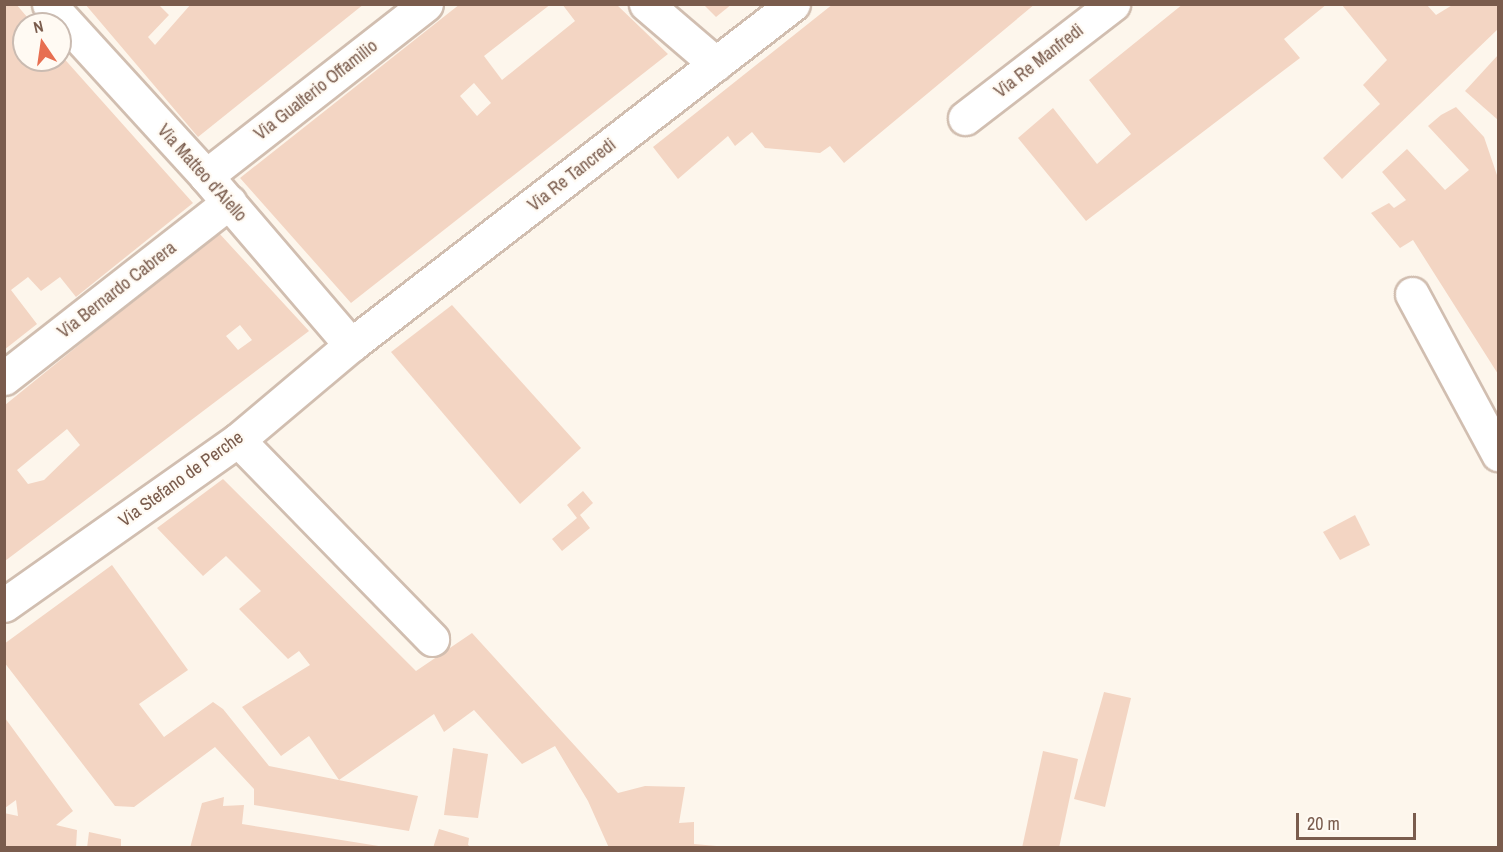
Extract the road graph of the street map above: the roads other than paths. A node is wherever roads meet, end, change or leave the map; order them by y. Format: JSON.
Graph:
{"nodes":[{"id":1,"x":49,"y":4,"type":"edge"},
{"id":2,"x":426,"y":4,"type":"edge"},
{"id":3,"x":646,"y":4,"type":"edge"},
{"id":4,"x":793,"y":4,"type":"edge"},
{"id":5,"x":1113,"y":4,"type":"edge"},
{"id":6,"x":716,"y":64,"type":"junction"},
{"id":7,"x":965,"y":118,"type":"dead end"},
{"id":8,"x":206,"y":176,"type":"junction"},
{"id":9,"x":229,"y":202,"type":"junction"},
{"id":10,"x":1412,"y":294,"type":"dead end"},
{"id":11,"x":351,"y":345,"type":"junction"},
{"id":12,"x":4,"y":378,"type":"edge"},
{"id":13,"x":238,"y":440,"type":"junction"},
{"id":14,"x":1498,"y":454,"type":"edge"},
{"id":15,"x":4,"y":605,"type":"edge"},
{"id":16,"x":432,"y":639,"type":"dead end"}],
"edges":[{"from":1,"to":8,"type":"street","name":"Via Matteo d'Aiello"},
{"from":2,"to":8,"type":"street","name":"Via Gualterio Offamilio"},
{"from":3,"to":6,"type":"street"},
{"from":4,"to":6,"type":"street","name":"Via Re Tancredi"},
{"from":5,"to":7,"type":"street","name":"Via Re Manfredi"},
{"from":6,"to":11,"type":"street","name":"Via Re Tancredi"},
{"from":8,"to":9,"type":"street","name":"Via Matteo d'Aiello"},
{"from":9,"to":11,"type":"street","name":"Via Matteo d'Aiello"},
{"from":9,"to":12,"type":"street","name":"Via Bernardo Cabrera"},
{"from":10,"to":14,"type":"street"},
{"from":11,"to":13,"type":"street","name":"Via Stefano de Perche"},
{"from":13,"to":15,"type":"street","name":"Via Stefano de Perche"},
{"from":13,"to":16,"type":"street"}]}
